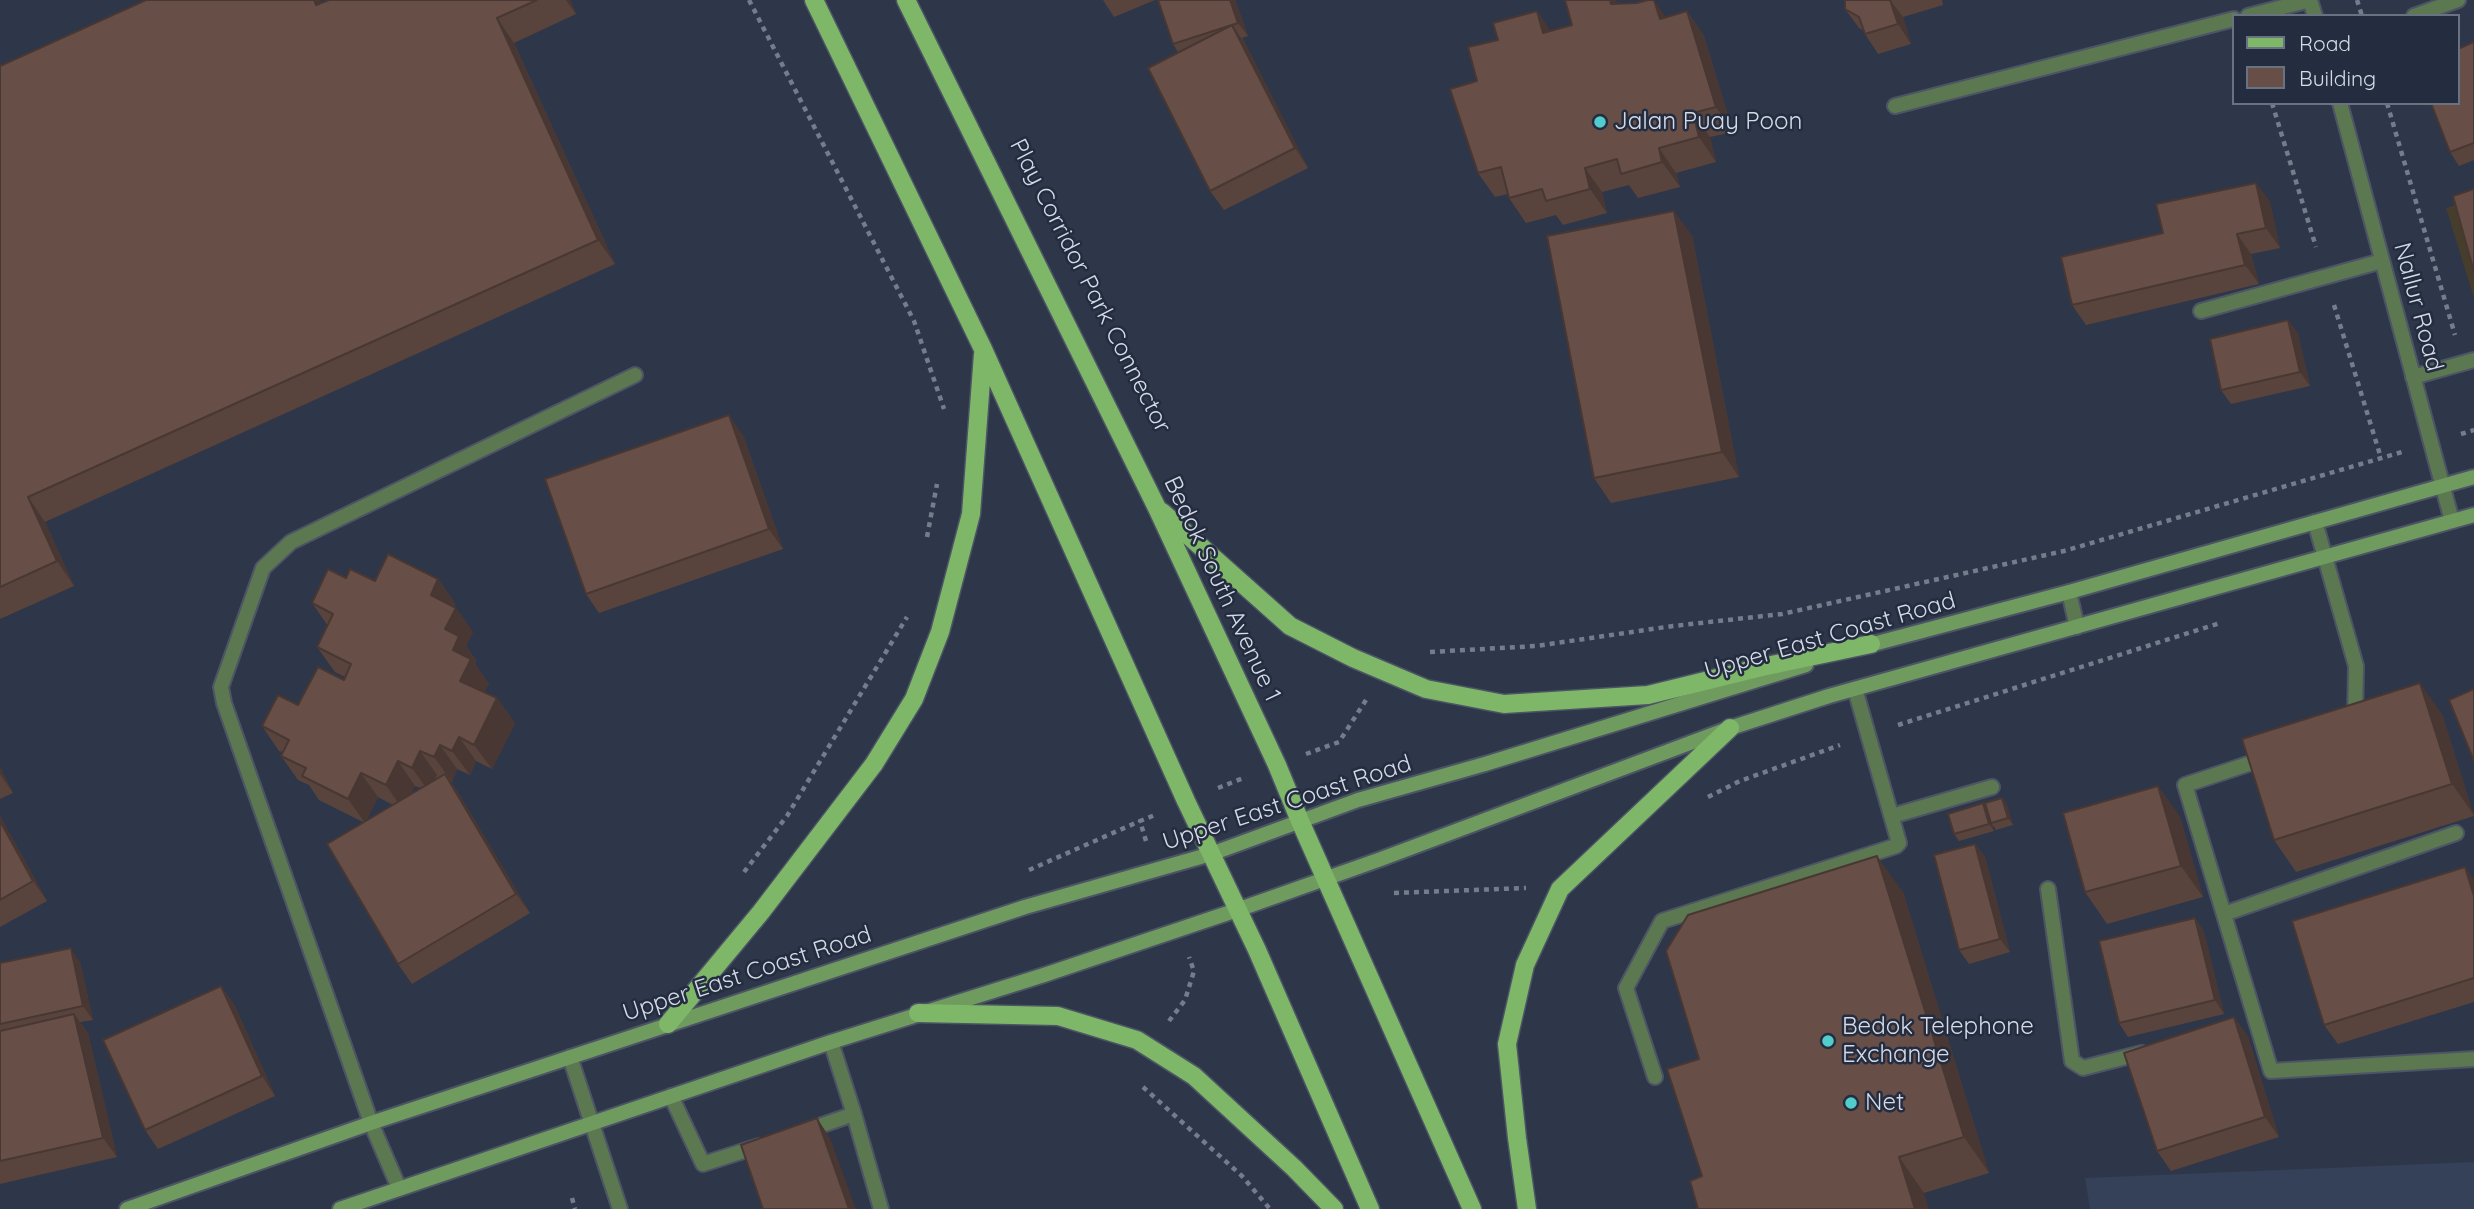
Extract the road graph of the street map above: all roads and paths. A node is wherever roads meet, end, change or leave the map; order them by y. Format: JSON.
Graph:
{"nodes":[{"id":1,"x":749,"y":0,"type":"edge"},
{"id":2,"x":814,"y":0,"type":"edge"},
{"id":3,"x":906,"y":0,"type":"edge"},
{"id":4,"x":2310,"y":0,"type":"edge"},
{"id":5,"x":2458,"y":0,"type":"edge"},
{"id":6,"x":2256,"y":14,"type":"edge"},
{"id":7,"x":2420,"y":14,"type":"edge"},
{"id":8,"x":2232,"y":20,"type":"edge"},
{"id":9,"x":2341,"y":105,"type":"edge"},
{"id":10,"x":2388,"y":105,"type":"edge"},
{"id":11,"x":1895,"y":106,"type":"dead end"},
{"id":12,"x":2382,"y":261,"type":"junction"},
{"id":13,"x":2201,"y":311,"type":"dead end"},
{"id":14,"x":983,"y":349,"type":"junction"},
{"id":15,"x":2469,"y":361,"type":"edge"},
{"id":16,"x":635,"y":376,"type":"dead end"},
{"id":17,"x":2413,"y":377,"type":"junction"},
{"id":18,"x":945,"y":415,"type":"dead end"},
{"id":19,"x":2474,"y":430,"type":"edge"},
{"id":20,"x":2431,"y":443,"type":"junction"},
{"id":21,"x":2474,"y":477,"type":"edge"},
{"id":22,"x":937,"y":480,"type":"dead end"},
{"id":23,"x":2443,"y":486,"type":"junction"},
{"id":24,"x":1157,"y":508,"type":"junction"},
{"id":25,"x":2474,"y":515,"type":"edge"},
{"id":26,"x":2452,"y":521,"type":"junction"},
{"id":27,"x":2315,"y":522,"type":"junction"},
{"id":28,"x":925,"y":545,"type":"dead end"},
{"id":29,"x":2325,"y":557,"type":"junction"},
{"id":30,"x":2069,"y":592,"type":"junction"},
{"id":31,"x":911,"y":611,"type":"dead end"},
{"id":32,"x":2227,"y":620,"type":"dead end"},
{"id":33,"x":2077,"y":627,"type":"junction"},
{"id":34,"x":1871,"y":644,"type":"junction"},
{"id":35,"x":1420,"y":652,"type":"dead end"},
{"id":36,"x":1855,"y":689,"type":"junction"},
{"id":37,"x":2345,"y":725,"type":"edge"},
{"id":38,"x":1730,"y":728,"type":"junction"},
{"id":39,"x":1868,"y":735,"type":"junction"},
{"id":40,"x":2274,"y":755,"type":"edge"},
{"id":41,"x":1992,"y":787,"type":"dead end"},
{"id":42,"x":1704,"y":799,"type":"dead end"},
{"id":43,"x":1892,"y":816,"type":"junction"},
{"id":44,"x":1300,"y":821,"type":"junction"},
{"id":45,"x":2456,"y":833,"type":"dead end"},
{"id":46,"x":1211,"y":855,"type":"junction"},
{"id":47,"x":744,"y":872,"type":"dead end"},
{"id":48,"x":1325,"y":879,"type":"junction"},
{"id":49,"x":1560,"y":889,"type":"junction"},
{"id":50,"x":2048,"y":889,"type":"dead end"},
{"id":51,"x":1394,"y":893,"type":"dead end"},
{"id":52,"x":1237,"y":910,"type":"junction"},
{"id":53,"x":2224,"y":914,"type":"junction"},
{"id":54,"x":918,"y":1013,"type":"junction"},
{"id":55,"x":668,"y":1024,"type":"junction"},
{"id":56,"x":831,"y":1042,"type":"junction"},
{"id":57,"x":2162,"y":1047,"type":"edge"},
{"id":58,"x":570,"y":1057,"type":"junction"},
{"id":59,"x":2474,"y":1059,"type":"edge"},
{"id":60,"x":1655,"y":1077,"type":"dead end"},
{"id":61,"x":1139,"y":1083,"type":"dead end"},
{"id":62,"x":671,"y":1096,"type":"junction"},
{"id":63,"x":854,"y":1114,"type":"junction"},
{"id":64,"x":371,"y":1123,"type":"junction"},
{"id":65,"x":593,"y":1123,"type":"junction"},
{"id":66,"x":398,"y":1188,"type":"junction"},
{"id":67,"x":572,"y":1198,"type":"dead end"},
{"id":68,"x":127,"y":1209,"type":"edge"},
{"id":69,"x":340,"y":1209,"type":"edge"},
{"id":70,"x":575,"y":1209,"type":"edge"},
{"id":71,"x":620,"y":1209,"type":"edge"},
{"id":72,"x":881,"y":1209,"type":"edge"},
{"id":73,"x":1270,"y":1209,"type":"edge"},
{"id":74,"x":1334,"y":1209,"type":"edge"},
{"id":75,"x":1370,"y":1209,"type":"edge"},
{"id":76,"x":1472,"y":1209,"type":"edge"},
{"id":77,"x":1527,"y":1209,"type":"edge"}],
"edges":[{"from":1,"to":18,"type":"path"},
{"from":2,"to":14,"type":"main road"},
{"from":3,"to":24,"type":"main road","name":"Bedok South Avenue 1"},
{"from":4,"to":6,"type":"street"},
{"from":5,"to":7,"type":"street"},
{"from":8,"to":11,"type":"street"},
{"from":9,"to":12,"type":"street","name":"Nallur Road"},
{"from":10,"to":15,"type":"path"},
{"from":12,"to":13,"type":"street"},
{"from":12,"to":17,"type":"street","name":"Nallur Road"},
{"from":14,"to":46,"type":"main road"},
{"from":14,"to":55,"type":"main road"},
{"from":15,"to":17,"type":"street"},
{"from":16,"to":64,"type":"street"},
{"from":17,"to":20,"type":"street","name":"Nallur Road"},
{"from":19,"to":20,"type":"path"},
{"from":20,"to":23,"type":"street","name":"Nallur Road"},
{"from":20,"to":35,"type":"path"},
{"from":21,"to":23,"type":"main road","name":"Upper East Coast Road"},
{"from":22,"to":28,"type":"path"},
{"from":23,"to":26,"type":"street","name":"Nallur Road"},
{"from":23,"to":27,"type":"main road","name":"Upper East Coast Road"},
{"from":24,"to":34,"type":"main road"},
{"from":24,"to":44,"type":"main road","name":"Bedok South Avenue 1"},
{"from":25,"to":26,"type":"main road"},
{"from":26,"to":29,"type":"main road"},
{"from":27,"to":29,"type":"street"},
{"from":27,"to":30,"type":"main road","name":"Upper East Coast Road"},
{"from":29,"to":33,"type":"main road"},
{"from":29,"to":37,"type":"street"},
{"from":30,"to":33,"type":"street"},
{"from":30,"to":34,"type":"main road","name":"Upper East Coast Road"},
{"from":31,"to":47,"type":"path"},
{"from":32,"to":39,"type":"path"},
{"from":33,"to":36,"type":"main road"},
{"from":34,"to":44,"type":"main road","name":"Upper East Coast Road"},
{"from":36,"to":38,"type":"main road"},
{"from":36,"to":39,"type":"street"},
{"from":38,"to":48,"type":"main road"},
{"from":38,"to":49,"type":"main road"},
{"from":39,"to":42,"type":"path"},
{"from":39,"to":43,"type":"street"},
{"from":40,"to":53,"type":"street"},
{"from":41,"to":43,"type":"street"},
{"from":43,"to":60,"type":"street"},
{"from":44,"to":46,"type":"main road","name":"Upper East Coast Road"},
{"from":44,"to":48,"type":"main road","name":"Bedok South Avenue 1"},
{"from":45,"to":53,"type":"street"},
{"from":46,"to":52,"type":"main road"},
{"from":46,"to":55,"type":"main road","name":"Upper East Coast Road"},
{"from":48,"to":52,"type":"main road"},
{"from":48,"to":76,"type":"main road","name":"Bedok South Avenue 1"},
{"from":49,"to":51,"type":"path"},
{"from":49,"to":77,"type":"main road"},
{"from":50,"to":57,"type":"street"},
{"from":52,"to":54,"type":"main road"},
{"from":52,"to":75,"type":"main road"},
{"from":53,"to":59,"type":"street"},
{"from":54,"to":56,"type":"main road"},
{"from":54,"to":74,"type":"main road"},
{"from":55,"to":58,"type":"main road","name":"Upper East Coast Road"},
{"from":56,"to":62,"type":"main road"},
{"from":56,"to":63,"type":"street"},
{"from":58,"to":64,"type":"main road","name":"Upper East Coast Road"},
{"from":58,"to":65,"type":"street"},
{"from":61,"to":73,"type":"path"},
{"from":62,"to":63,"type":"street"},
{"from":62,"to":65,"type":"main road"},
{"from":63,"to":72,"type":"street"},
{"from":64,"to":66,"type":"street"},
{"from":64,"to":68,"type":"main road","name":"Upper East Coast Road"},
{"from":65,"to":66,"type":"main road"},
{"from":65,"to":71,"type":"street"},
{"from":66,"to":69,"type":"main road"},
{"from":67,"to":70,"type":"path"}]}
